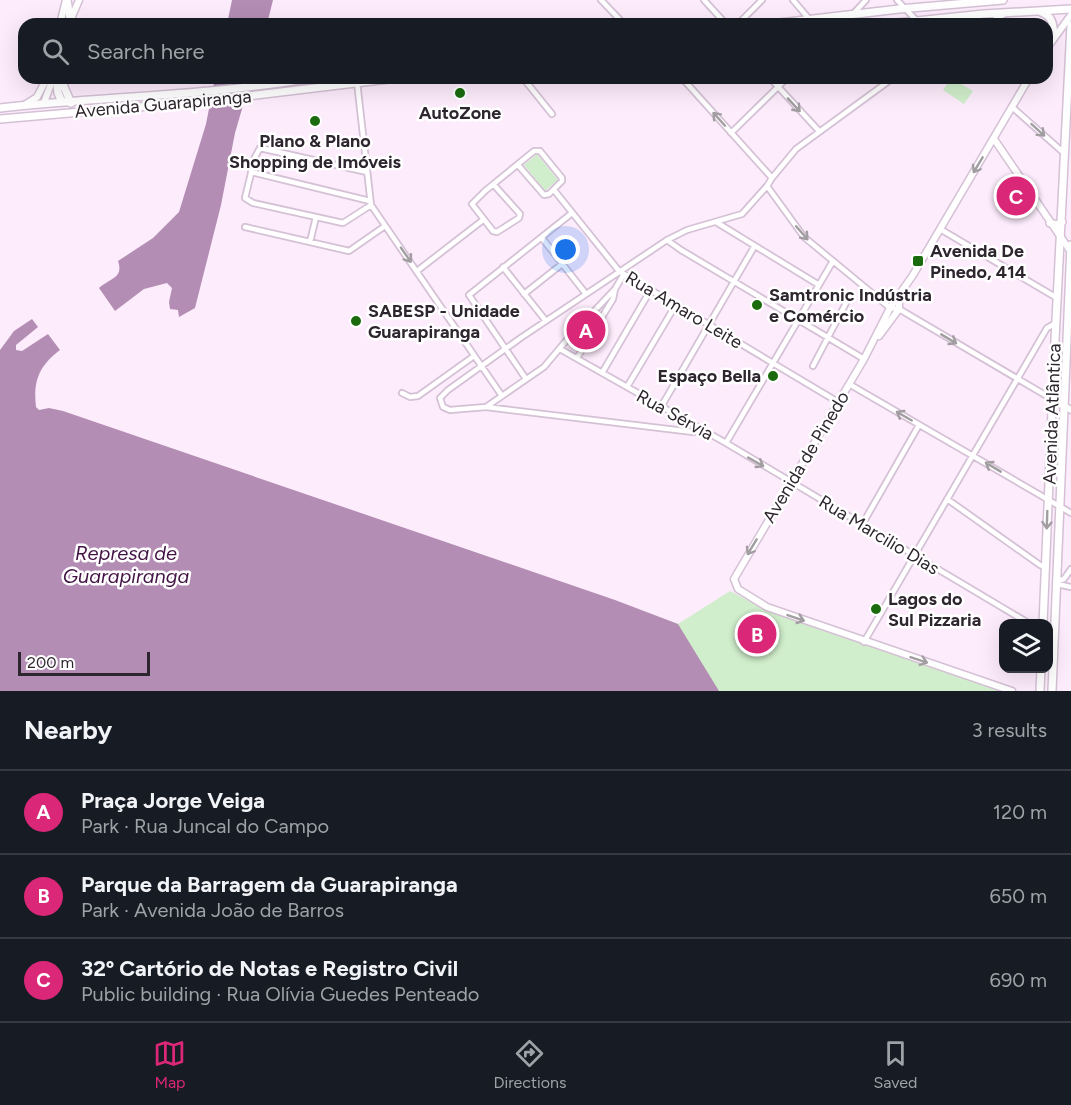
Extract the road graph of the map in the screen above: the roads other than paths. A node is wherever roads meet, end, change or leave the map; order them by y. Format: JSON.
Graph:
{"nodes":[{"id":1,"x":66,"y":0,"type":"edge"},
{"id":2,"x":74,"y":0,"type":"edge"},
{"id":3,"x":79,"y":0,"type":"edge"},
{"id":4,"x":601,"y":0,"type":"edge"},
{"id":5,"x":704,"y":0,"type":"edge"},
{"id":6,"x":762,"y":0,"type":"edge"},
{"id":7,"x":793,"y":0,"type":"edge"},
{"id":8,"x":866,"y":0,"type":"edge"},
{"id":9,"x":897,"y":0,"type":"edge"},
{"id":10,"x":1001,"y":0,"type":"edge"},
{"id":11,"x":75,"y":9,"type":"junction"},
{"id":12,"x":905,"y":9,"type":"junction"},
{"id":13,"x":1071,"y":9,"type":"edge"},
{"id":14,"x":1039,"y":12,"type":"junction"},
{"id":15,"x":1006,"y":13,"type":"junction"},
{"id":16,"x":852,"y":15,"type":"junction"},
{"id":17,"x":1071,"y":15,"type":"edge"},
{"id":18,"x":62,"y":18,"type":"edge"},
{"id":19,"x":69,"y":18,"type":"edge"},
{"id":20,"x":72,"y":18,"type":"edge"},
{"id":21,"x":618,"y":18,"type":"edge"},
{"id":22,"x":720,"y":18,"type":"edge"},
{"id":23,"x":744,"y":18,"type":"edge"},
{"id":24,"x":808,"y":18,"type":"edge"},
{"id":25,"x":827,"y":18,"type":"edge"},
{"id":26,"x":913,"y":18,"type":"edge"},
{"id":27,"x":962,"y":18,"type":"edge"},
{"id":28,"x":997,"y":18,"type":"edge"},
{"id":29,"x":1051,"y":18,"type":"edge"},
{"id":30,"x":1071,"y":25,"type":"edge"},
{"id":31,"x":1053,"y":30,"type":"edge"},
{"id":32,"x":1054,"y":36,"type":"joint"},
{"id":33,"x":44,"y":84,"type":"edge"},
{"id":34,"x":52,"y":84,"type":"edge"},
{"id":35,"x":56,"y":84,"type":"edge"},
{"id":36,"x":64,"y":84,"type":"edge"},
{"id":37,"x":276,"y":84,"type":"edge"},
{"id":38,"x":334,"y":84,"type":"edge"},
{"id":39,"x":357,"y":84,"type":"edge"},
{"id":40,"x":528,"y":84,"type":"edge"},
{"id":41,"x":687,"y":84,"type":"edge"},
{"id":42,"x":775,"y":84,"type":"edge"},
{"id":43,"x":781,"y":84,"type":"edge"},
{"id":44,"x":884,"y":84,"type":"edge"},
{"id":45,"x":1025,"y":84,"type":"edge"},
{"id":46,"x":778,"y":87,"type":"junction"},
{"id":47,"x":66,"y":102,"type":"junction"},
{"id":48,"x":44,"y":103,"type":"junction"},
{"id":49,"x":25,"y":105,"type":"junction"},
{"id":50,"x":1012,"y":107,"type":"junction"},
{"id":51,"x":0,"y":108,"type":"edge"},
{"id":52,"x":79,"y":111,"type":"junction"},
{"id":53,"x":552,"y":114,"type":"dead end"},
{"id":54,"x":35,"y":115,"type":"junction"},
{"id":55,"x":0,"y":118,"type":"edge"},
{"id":56,"x":819,"y":131,"type":"junction"},
{"id":57,"x":731,"y":133,"type":"junction"},
{"id":58,"x":994,"y":139,"type":"junction"},
{"id":59,"x":1065,"y":154,"type":"junction"},
{"id":60,"x":518,"y":165,"type":"junction"},
{"id":61,"x":251,"y":172,"type":"junction"},
{"id":62,"x":367,"y":172,"type":"junction"},
{"id":63,"x":772,"y":178,"type":"junction"},
{"id":64,"x":494,"y":185,"type":"junction"},
{"id":65,"x":767,"y":186,"type":"junction"},
{"id":66,"x":554,"y":190,"type":"junction"},
{"id":67,"x":371,"y":203,"type":"junction"},
{"id":68,"x":572,"y":213,"type":"junction"},
{"id":69,"x":316,"y":217,"type":"junction"},
{"id":70,"x":483,"y":220,"type":"junction"},
{"id":71,"x":715,"y":222,"type":"junction"},
{"id":72,"x":1062,"y":222,"type":"junction"},
{"id":73,"x":1050,"y":223,"type":"junction"},
{"id":74,"x":385,"y":226,"type":"junction"},
{"id":75,"x":245,"y":227,"type":"dead end"},
{"id":76,"x":940,"y":229,"type":"junction"},
{"id":77,"x":542,"y":238,"type":"junction"},
{"id":78,"x":1060,"y":238,"type":"junction"},
{"id":79,"x":667,"y":240,"type":"junction"},
{"id":80,"x":310,"y":243,"type":"junction"},
{"id":81,"x":1071,"y":245,"type":"edge"},
{"id":82,"x":754,"y":247,"type":"junction"},
{"id":83,"x":1071,"y":252,"type":"edge"},
{"id":84,"x":833,"y":261,"type":"junction"},
{"id":85,"x":562,"y":264,"type":"junction"},
{"id":86,"x":503,"y":267,"type":"junction"},
{"id":87,"x":1071,"y":268,"type":"edge"},
{"id":88,"x":417,"y":271,"type":"junction"},
{"id":89,"x":621,"y":273,"type":"junction"},
{"id":90,"x":1059,"y":274,"type":"junction"},
{"id":91,"x":734,"y":282,"type":"junction"},
{"id":92,"x":819,"y":285,"type":"junction"},
{"id":93,"x":615,"y":289,"type":"junction"},
{"id":94,"x":650,"y":291,"type":"junction"},
{"id":95,"x":524,"y":294,"type":"junction"},
{"id":96,"x":585,"y":294,"type":"junction"},
{"id":97,"x":899,"y":297,"type":"junction"},
{"id":98,"x":1057,"y":298,"type":"junction"},
{"id":99,"x":846,"y":303,"type":"dead end"},
{"id":100,"x":1070,"y":305,"type":"edge"},
{"id":101,"x":675,"y":306,"type":"junction"},
{"id":102,"x":890,"y":308,"type":"junction"},
{"id":103,"x":899,"y":309,"type":"junction"},
{"id":104,"x":798,"y":320,"type":"junction"},
{"id":105,"x":546,"y":321,"type":"junction"},
{"id":106,"x":1056,"y":323,"type":"junction"},
{"id":107,"x":709,"y":326,"type":"junction"},
{"id":108,"x":828,"y":338,"type":"junction"},
{"id":109,"x":876,"y":338,"type":"junction"},
{"id":110,"x":560,"y":349,"type":"junction"},
{"id":111,"x":506,"y":350,"type":"junction"},
{"id":112,"x":474,"y":356,"type":"junction"},
{"id":113,"x":577,"y":358,"type":"junction"},
{"id":114,"x":864,"y":359,"type":"junction"},
{"id":115,"x":772,"y":363,"type":"junction"},
{"id":116,"x":813,"y":366,"type":"dead end"},
{"id":117,"x":482,"y":367,"type":"junction"},
{"id":118,"x":602,"y":373,"type":"junction"},
{"id":119,"x":1068,"y":376,"type":"edge"},
{"id":120,"x":1018,"y":378,"type":"junction"},
{"id":121,"x":526,"y":379,"type":"junction"},
{"id":122,"x":849,"y":384,"type":"junction"},
{"id":123,"x":627,"y":387,"type":"junction"},
{"id":124,"x":402,"y":393,"type":"dead end"},
{"id":125,"x":501,"y":396,"type":"junction"},
{"id":126,"x":1052,"y":399,"type":"junction"},
{"id":127,"x":838,"y":402,"type":"junction"},
{"id":128,"x":661,"y":406,"type":"junction"},
{"id":129,"x":486,"y":407,"type":"junction"},
{"id":130,"x":1067,"y":409,"type":"edge"},
{"id":131,"x":919,"y":425,"type":"junction"},
{"id":132,"x":704,"y":431,"type":"junction"},
{"id":133,"x":726,"y":443,"type":"junction"},
{"id":134,"x":973,"y":456,"type":"junction"},
{"id":135,"x":791,"y":482,"type":"junction"},
{"id":136,"x":947,"y":499,"type":"junction"},
{"id":137,"x":1048,"y":500,"type":"junction"},
{"id":138,"x":1060,"y":507,"type":"junction"},
{"id":139,"x":1071,"y":513,"type":"edge"},
{"id":140,"x":862,"y":525,"type":"junction"},
{"id":141,"x":915,"y":556,"type":"junction"},
{"id":142,"x":1045,"y":567,"type":"junction"},
{"id":143,"x":1071,"y":569,"type":"edge"},
{"id":144,"x":1057,"y":582,"type":"junction"},
{"id":145,"x":1071,"y":587,"type":"edge"},
{"id":146,"x":1022,"y":619,"type":"edge"},
{"id":147,"x":1043,"y":619,"type":"edge"},
{"id":148,"x":864,"y":642,"type":"junction"},
{"id":149,"x":1041,"y":673,"type":"edge"},
{"id":150,"x":1012,"y":691,"type":"edge"},
{"id":151,"x":1040,"y":691,"type":"edge"},
{"id":152,"x":1052,"y":691,"type":"edge"}],
"edges":[{"from":1,"to":18,"type":"street"},
{"from":1,"to":19,"type":"main road"},
{"from":2,"to":11,"type":"street"},
{"from":3,"to":11,"type":"street"},
{"from":4,"to":21,"type":"street"},
{"from":5,"to":22,"type":"street"},
{"from":6,"to":23,"type":"street"},
{"from":7,"to":24,"type":"street"},
{"from":8,"to":16,"type":"street"},
{"from":9,"to":12,"type":"street"},
{"from":10,"to":12,"type":"main road"},
{"from":11,"to":20,"type":"street"},
{"from":12,"to":16,"type":"main road"},
{"from":12,"to":26,"type":"street"},
{"from":13,"to":14,"type":"main road"},
{"from":14,"to":15,"type":"main road"},
{"from":14,"to":29,"type":"main road"},
{"from":15,"to":27,"type":"main road"},
{"from":15,"to":28,"type":"street"},
{"from":16,"to":25,"type":"main road"},
{"from":17,"to":32,"type":"street"},
{"from":30,"to":59,"type":"main road","name":"Avenida Atlântica"},
{"from":31,"to":32,"type":"main road"},
{"from":33,"to":49,"type":"street"},
{"from":34,"to":48,"type":"street"},
{"from":35,"to":47,"type":"main road"},
{"from":36,"to":47,"type":"main road"},
{"from":37,"to":47,"type":"main road","name":"Avenida Guarapiranga"},
{"from":38,"to":52,"type":"main road","name":"Avenida Guarapiranga"},
{"from":39,"to":62,"type":"street"},
{"from":40,"to":53,"type":"street"},
{"from":57,"to":41,"type":"street","one_way":true},
{"from":42,"to":46,"type":"street"},
{"from":43,"to":46,"type":"street"},
{"from":44,"to":56,"type":"street"},
{"from":45,"to":50,"type":"street","name":"Avenida de Pinedo"},
{"from":46,"to":56,"type":"street","one_way":true},
{"from":46,"to":57,"type":"street"},
{"from":47,"to":48,"type":"main road","name":"Avenida Guarapiranga"},
{"from":47,"to":52,"type":"main road"},
{"from":48,"to":49,"type":"main road","name":"Avenida Guarapiranga"},
{"from":48,"to":54,"type":"main road"},
{"from":49,"to":51,"type":"main road","name":"Avenida Guarapiranga"},
{"from":50,"to":58,"type":"street","name":"Avenida de Pinedo"},
{"from":50,"to":59,"type":"street","one_way":true},
{"from":52,"to":54,"type":"main road","name":"Avenida Guarapiranga"},
{"from":54,"to":55,"type":"main road","name":"Avenida Guarapiranga"},
{"from":56,"to":63,"type":"street"},
{"from":57,"to":63,"type":"street"},
{"from":58,"to":73,"type":"street"},
{"from":58,"to":76,"type":"street","name":"Avenida de Pinedo","one_way":true},
{"from":59,"to":72,"type":"main road","name":"Avenida Atlântica"},
{"from":60,"to":64,"type":"street"},
{"from":60,"to":66,"type":"street"},
{"from":60,"to":66,"type":"street"},
{"from":61,"to":62,"type":"street"},
{"from":61,"to":67,"type":"street"},
{"from":61,"to":69,"type":"street"},
{"from":62,"to":67,"type":"street"},
{"from":63,"to":65,"type":"street"},
{"from":64,"to":70,"type":"street"},
{"from":64,"to":70,"type":"street"},
{"from":65,"to":71,"type":"street"},
{"from":65,"to":84,"type":"street","one_way":true},
{"from":66,"to":68,"type":"street","name":"Rua Amaro Leite"},
{"from":67,"to":69,"type":"street"},
{"from":67,"to":74,"type":"street"},
{"from":68,"to":77,"type":"street"},
{"from":68,"to":89,"type":"street","name":"Rua Amaro Leite"},
{"from":69,"to":80,"type":"street"},
{"from":70,"to":88,"type":"street"},
{"from":71,"to":79,"type":"street"},
{"from":71,"to":82,"type":"street"},
{"from":72,"to":73,"type":"main road"},
{"from":72,"to":78,"type":"main road","name":"Avenida Atlântica"},
{"from":73,"to":78,"type":"street"},
{"from":74,"to":80,"type":"street"},
{"from":74,"to":88,"type":"street","one_way":true},
{"from":75,"to":80,"type":"street"},
{"from":76,"to":97,"type":"street","name":"Avenida de Pinedo"},
{"from":76,"to":98,"type":"street"},
{"from":77,"to":85,"type":"street"},
{"from":77,"to":86,"type":"street"},
{"from":78,"to":83,"type":"street"},
{"from":78,"to":90,"type":"main road","name":"Avenida Atlântica"},
{"from":79,"to":89,"type":"street"},
{"from":79,"to":91,"type":"street"},
{"from":81,"to":83,"type":"main road","name":"Avenida Atlântica"},
{"from":82,"to":91,"type":"street"},
{"from":82,"to":92,"type":"street"},
{"from":83,"to":87,"type":"main road","name":"Avenida Atlântica"},
{"from":84,"to":92,"type":"street"},
{"from":84,"to":102,"type":"street"},
{"from":85,"to":95,"type":"street"},
{"from":85,"to":96,"type":"street"},
{"from":86,"to":95,"type":"street"},
{"from":86,"to":111,"type":"street"},
{"from":87,"to":90,"type":"main road"},
{"from":87,"to":100,"type":"main road","name":"Avenida Atlântica"},
{"from":88,"to":112,"type":"street"},
{"from":89,"to":93,"type":"street"},
{"from":89,"to":94,"type":"street","name":"Rua Amaro Leite"},
{"from":89,"to":96,"type":"street"},
{"from":90,"to":98,"type":"main road","name":"Avenida Atlântica"},
{"from":91,"to":104,"type":"street"},
{"from":91,"to":107,"type":"street"},
{"from":92,"to":104,"type":"street"},
{"from":93,"to":110,"type":"street"},
{"from":93,"to":113,"type":"street"},
{"from":94,"to":101,"type":"street","name":"Rua Amaro Leite"},
{"from":94,"to":118,"type":"street"},
{"from":95,"to":105,"type":"street"},
{"from":96,"to":105,"type":"street"},
{"from":97,"to":102,"type":"street","name":"Avenida de Pinedo"},
{"from":97,"to":103,"type":"street"},
{"from":98,"to":106,"type":"main road","name":"Avenida Atlântica"},
{"from":99,"to":108,"type":"street"},
{"from":100,"to":119,"type":"main road","name":"Avenida Atlântica"},
{"from":101,"to":107,"type":"street","name":"Rua Amaro Leite"},
{"from":101,"to":123,"type":"street"},
{"from":102,"to":103,"type":"street"},
{"from":102,"to":109,"type":"street","name":"Avenida de Pinedo"},
{"from":103,"to":109,"type":"street","name":"Avenida de Pinedo"},
{"from":103,"to":120,"type":"street","one_way":true},
{"from":104,"to":108,"type":"street"},
{"from":104,"to":115,"type":"street"},
{"from":105,"to":111,"type":"street"},
{"from":106,"to":120,"type":"street"},
{"from":106,"to":126,"type":"main road","name":"Avenida Atlântica"},
{"from":107,"to":115,"type":"street","name":"Rua Amaro Leite"},
{"from":107,"to":128,"type":"street"},
{"from":108,"to":114,"type":"street"},
{"from":108,"to":116,"type":"street"},
{"from":109,"to":114,"type":"street","name":"Avenida de Pinedo"},
{"from":110,"to":113,"type":"street","name":"Rua Sérvia"},
{"from":110,"to":121,"type":"street"},
{"from":111,"to":117,"type":"street"},
{"from":111,"to":121,"type":"street"},
{"from":112,"to":117,"type":"street"},
{"from":112,"to":124,"type":"street"},
{"from":113,"to":118,"type":"street","name":"Rua Sérvia"},
{"from":114,"to":122,"type":"street","name":"Avenida de Pinedo"},
{"from":115,"to":127,"type":"street","name":"Rua Amaro Leite"},
{"from":115,"to":133,"type":"street"},
{"from":117,"to":125,"type":"street"},
{"from":117,"to":129,"type":"street"},
{"from":118,"to":123,"type":"street","name":"Rua Sérvia"},
{"from":119,"to":130,"type":"main road","name":"Avenida Atlântica"},
{"from":120,"to":126,"type":"street"},
{"from":120,"to":134,"type":"street"},
{"from":121,"to":125,"type":"street"},
{"from":122,"to":127,"type":"street","name":"Avenida de Pinedo"},
{"from":131,"to":122,"type":"street","one_way":true},
{"from":123,"to":128,"type":"street","name":"Rua Sérvia"},
{"from":125,"to":129,"type":"street"},
{"from":126,"to":130,"type":"street"},
{"from":126,"to":137,"type":"main road","name":"Avenida Atlântica"},
{"from":127,"to":135,"type":"street","name":"Avenida de Pinedo"},
{"from":128,"to":132,"type":"street","name":"Rua Sérvia"},
{"from":129,"to":132,"type":"street"},
{"from":130,"to":138,"type":"main road","name":"Avenida Atlântica"},
{"from":131,"to":134,"type":"street"},
{"from":131,"to":140,"type":"street"},
{"from":132,"to":133,"type":"street","name":"Rua Sérvia"},
{"from":133,"to":135,"type":"street","name":"Rua Sérvia","one_way":true},
{"from":134,"to":136,"type":"street"},
{"from":137,"to":134,"type":"street","one_way":true},
{"from":135,"to":140,"type":"street","name":"Rua Marcilio Dias"},
{"from":135,"to":148,"type":"street","name":"Avenida de Pinedo","one_way":true},
{"from":136,"to":141,"type":"street"},
{"from":136,"to":142,"type":"street"},
{"from":137,"to":138,"type":"street"},
{"from":137,"to":142,"type":"main road","name":"Avenida Atlântica","one_way":true},
{"from":138,"to":139,"type":"street"},
{"from":138,"to":144,"type":"main road","name":"Avenida Atlântica"},
{"from":140,"to":141,"type":"street","name":"Rua Marcilio Dias"},
{"from":141,"to":146,"type":"street","name":"Rua Marcilio Dias"},
{"from":141,"to":148,"type":"street"},
{"from":142,"to":147,"type":"main road","name":"Avenida Atlântica"},
{"from":143,"to":144,"type":"street"},
{"from":144,"to":145,"type":"street"},
{"from":144,"to":152,"type":"main road","name":"Avenida Atlântica"},
{"from":148,"to":150,"type":"street","one_way":true},
{"from":149,"to":151,"type":"main road"}]}
